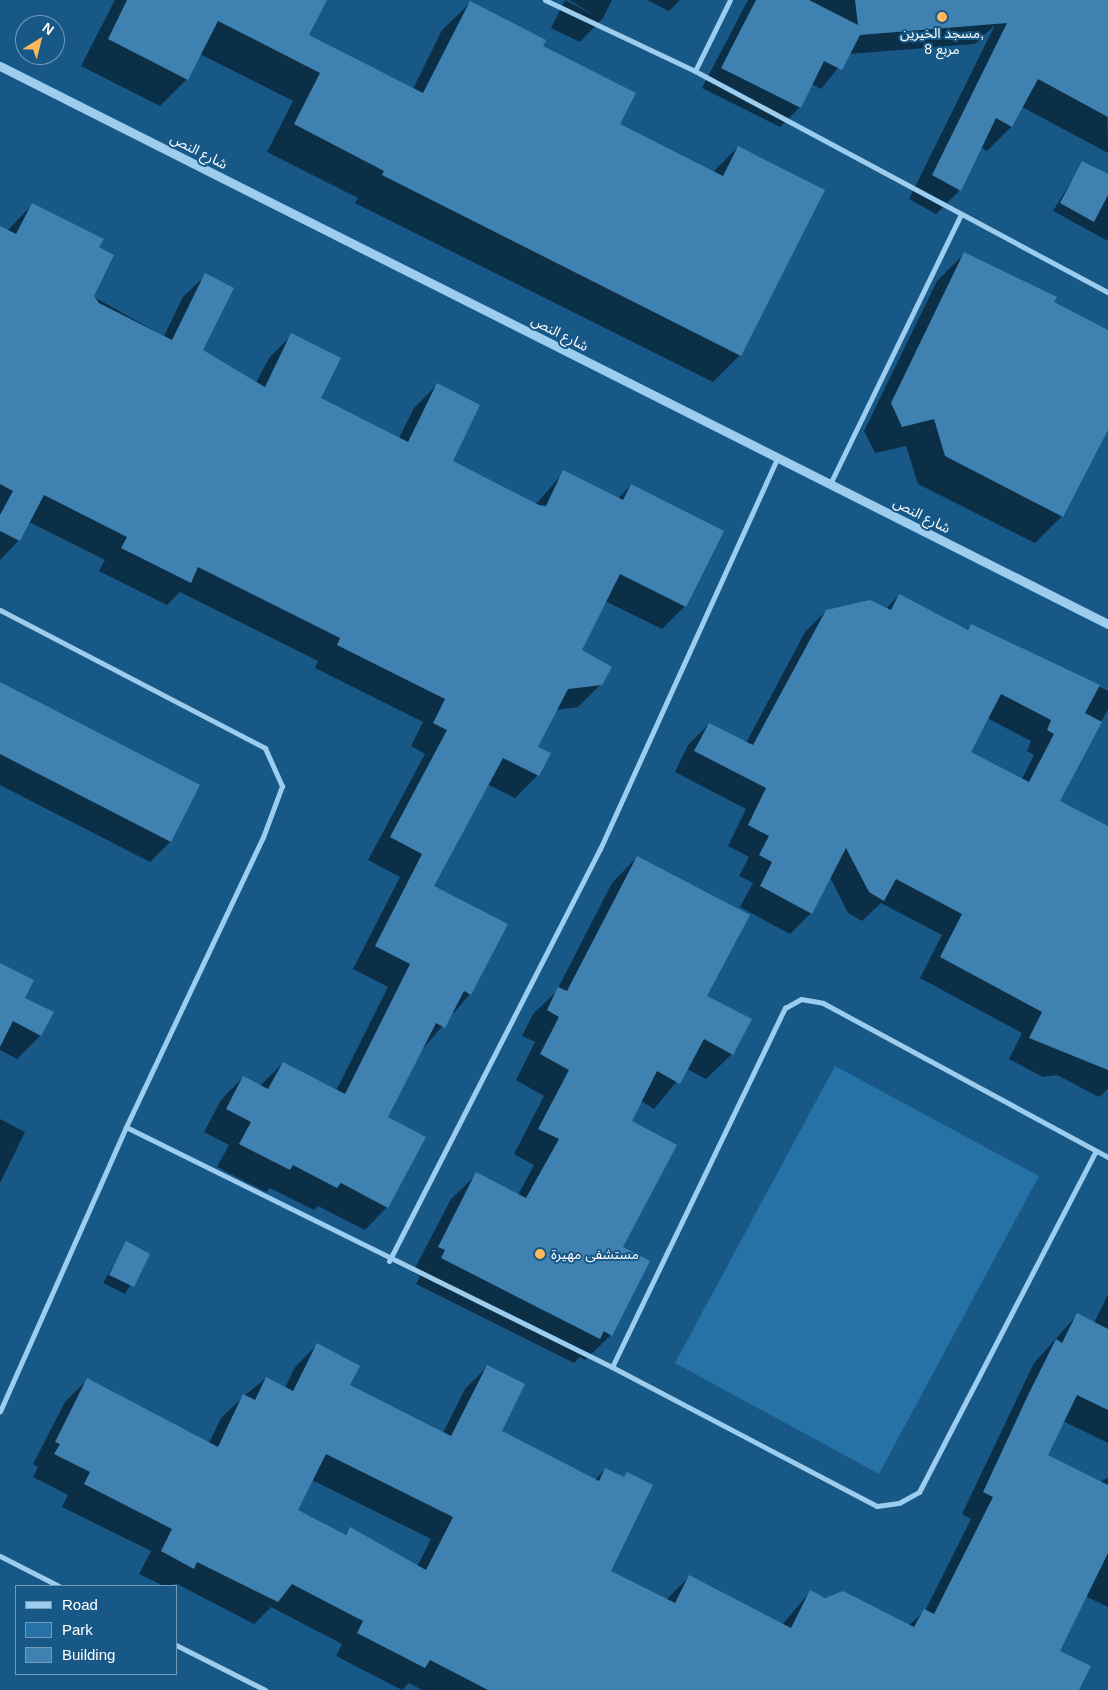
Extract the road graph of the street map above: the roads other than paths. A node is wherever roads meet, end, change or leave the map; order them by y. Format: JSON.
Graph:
{"nodes":[{"id":1,"x":546,"y":0,"type":"edge"},
{"id":2,"x":730,"y":0,"type":"edge"},
{"id":3,"x":0,"y":66,"type":"edge"},
{"id":4,"x":695,"y":71,"type":"junction"},
{"id":5,"x":961,"y":214,"type":"junction"},
{"id":6,"x":1108,"y":292,"type":"edge"},
{"id":7,"x":777,"y":458,"type":"junction"},
{"id":8,"x":830,"y":484,"type":"junction"},
{"id":9,"x":0,"y":610,"type":"edge"},
{"id":10,"x":1108,"y":624,"type":"edge"},
{"id":11,"x":126,"y":1127,"type":"junction"},
{"id":12,"x":1096,"y":1151,"type":"junction"},
{"id":13,"x":1108,"y":1157,"type":"edge"},
{"id":14,"x":389,"y":1261,"type":"junction"},
{"id":15,"x":612,"y":1367,"type":"junction"},
{"id":16,"x":0,"y":1410,"type":"edge"},
{"id":17,"x":0,"y":1556,"type":"edge"},
{"id":18,"x":57,"y":1585,"type":"edge"},
{"id":19,"x":178,"y":1646,"type":"edge"},
{"id":20,"x":265,"y":1690,"type":"edge"}],
"edges":[{"from":1,"to":4,"type":"street"},
{"from":2,"to":4,"type":"street"},
{"from":3,"to":7,"type":"street","name":"شارع النص"},
{"from":4,"to":5,"type":"street"},
{"from":5,"to":6,"type":"street"},
{"from":5,"to":8,"type":"street"},
{"from":7,"to":8,"type":"street","name":"شارع النص"},
{"from":7,"to":14,"type":"street"},
{"from":8,"to":10,"type":"street","name":"شارع النص"},
{"from":9,"to":11,"type":"street"},
{"from":11,"to":14,"type":"street"},
{"from":11,"to":16,"type":"street"},
{"from":12,"to":13,"type":"street"},
{"from":12,"to":15,"type":"street"},
{"from":12,"to":15,"type":"street"},
{"from":14,"to":15,"type":"street"},
{"from":17,"to":18,"type":"street"},
{"from":19,"to":20,"type":"street"}]}
